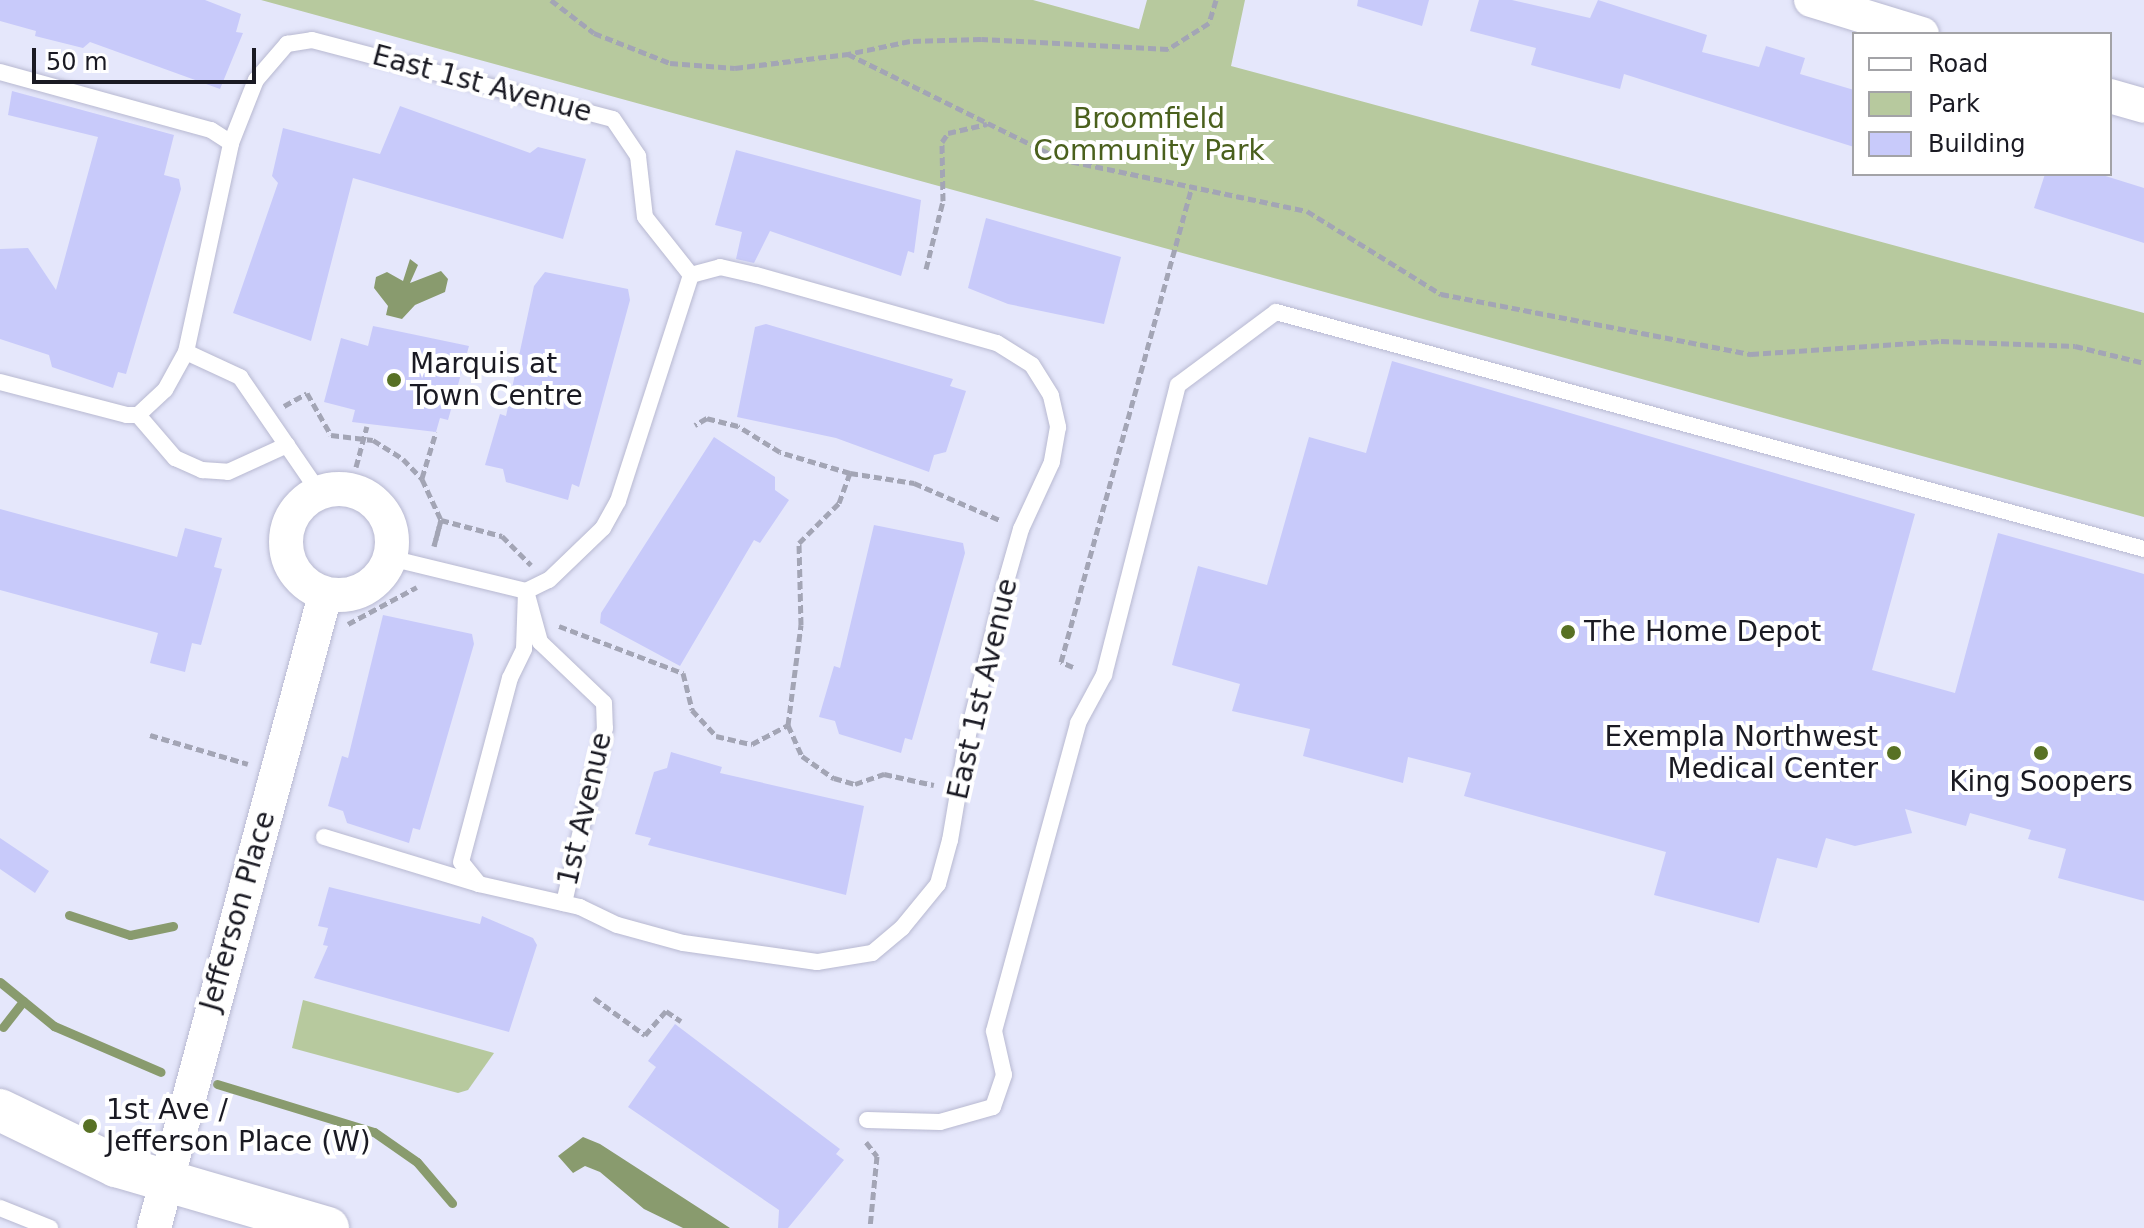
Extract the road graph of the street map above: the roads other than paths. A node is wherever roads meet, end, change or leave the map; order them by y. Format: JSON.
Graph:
{"nodes":[{"id":1,"x":1811,"y":0,"type":"edge"},
{"id":2,"x":1915,"y":32,"type":"edge"},
{"id":3,"x":0,"y":72,"type":"edge"},
{"id":4,"x":2112,"y":97,"type":"edge"},
{"id":5,"x":2144,"y":106,"type":"edge"},
{"id":6,"x":231,"y":143,"type":"junction"},
{"id":7,"x":691,"y":275,"type":"junction"},
{"id":8,"x":186,"y":352,"type":"junction"},
{"id":9,"x":0,"y":382,"type":"edge"},
{"id":10,"x":138,"y":415,"type":"junction"},
{"id":11,"x":287,"y":445,"type":"junction"},
{"id":12,"x":319,"y":492,"type":"junction"},
{"id":13,"x":2144,"y":549,"type":"edge"},
{"id":14,"x":390,"y":558,"type":"junction"},
{"id":15,"x":526,"y":591,"type":"junction"},
{"id":16,"x":325,"y":595,"type":"junction"},
{"id":17,"x":324,"y":837,"type":"dead end"},
{"id":18,"x":479,"y":884,"type":"junction"},
{"id":19,"x":564,"y":903,"type":"junction"},
{"id":20,"x":0,"y":1110,"type":"edge"},
{"id":21,"x":867,"y":1120,"type":"road end"},
{"id":22,"x":166,"y":1183,"type":"junction"},
{"id":23,"x":0,"y":1208,"type":"edge"},
{"id":24,"x":306,"y":1225,"type":"edge"},
{"id":25,"x":50,"y":1228,"type":"edge"},
{"id":26,"x":154,"y":1228,"type":"edge"}],
"edges":[{"from":1,"to":2,"type":"street"},
{"from":3,"to":6,"type":"lane"},
{"from":4,"to":5,"type":"street"},
{"from":6,"to":7,"type":"lane","name":"East 1st Avenue"},
{"from":6,"to":8,"type":"lane","name":"East 1st Avenue"},
{"from":7,"to":15,"type":"lane"},
{"from":7,"to":19,"type":"lane","name":"East 1st Avenue"},
{"from":8,"to":10,"type":"lane","name":"East 1st Avenue"},
{"from":8,"to":11,"type":"lane"},
{"from":9,"to":10,"type":"lane"},
{"from":10,"to":11,"type":"lane"},
{"from":11,"to":12,"type":"lane"},
{"from":12,"to":14,"type":"street"},
{"from":12,"to":16,"type":"street"},
{"from":13,"to":21,"type":"lane"},
{"from":14,"to":15,"type":"lane"},
{"from":14,"to":16,"type":"street"},
{"from":15,"to":18,"type":"lane"},
{"from":15,"to":19,"type":"lane","name":"1st Avenue"},
{"from":16,"to":22,"type":"street","name":"Jefferson Place"},
{"from":17,"to":18,"type":"lane","name":"East 1st Avenue"},
{"from":18,"to":19,"type":"lane","name":"East 1st Avenue"},
{"from":20,"to":22,"type":"street"},
{"from":22,"to":24,"type":"street"},
{"from":22,"to":26,"type":"street","name":"Jefferson Place"},
{"from":23,"to":25,"type":"lane"}]}
